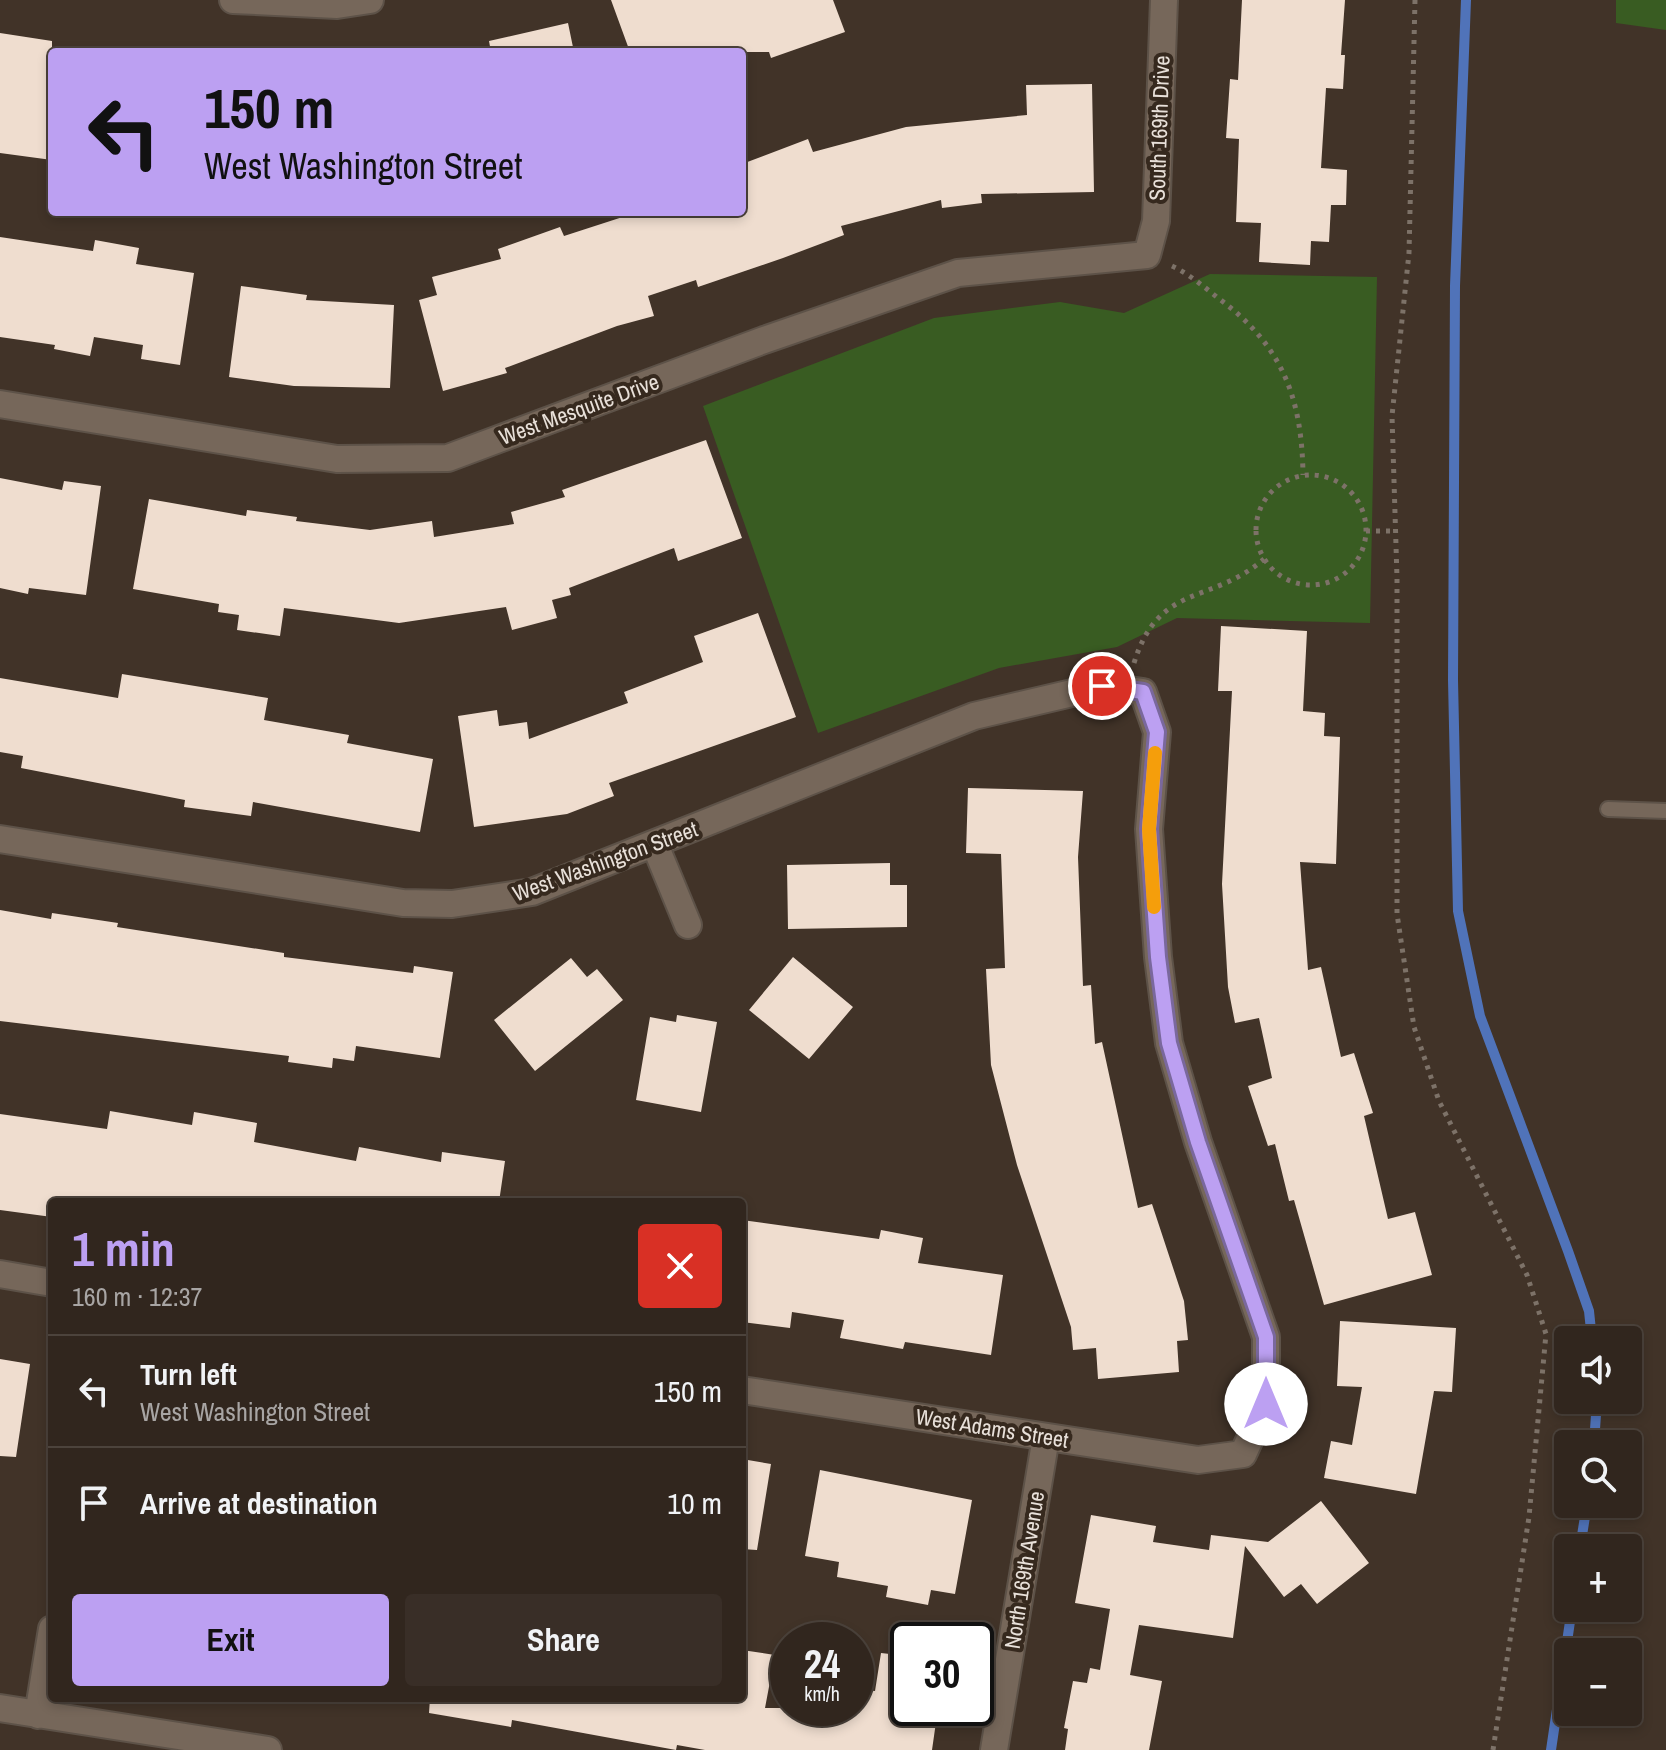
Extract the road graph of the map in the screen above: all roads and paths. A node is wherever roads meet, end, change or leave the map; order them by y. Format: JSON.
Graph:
{"nodes":[{"id":1,"x":233,"y":0,"type":"edge"},
{"id":2,"x":370,"y":0,"type":"edge"},
{"id":3,"x":1164,"y":0,"type":"edge"},
{"id":4,"x":1415,"y":0,"type":"edge"},
{"id":5,"x":1147,"y":255,"type":"junction"},
{"id":6,"x":0,"y":404,"type":"edge"},
{"id":7,"x":1303,"y":475,"type":"junction"},
{"id":8,"x":1366,"y":531,"type":"junction"},
{"id":9,"x":1396,"y":531,"type":"junction"},
{"id":10,"x":1264,"y":559,"type":"junction"},
{"id":11,"x":1134,"y":690,"type":"junction"},
{"id":12,"x":1608,"y":809,"type":"dead end"},
{"id":13,"x":1666,"y":811,"type":"edge"},
{"id":14,"x":0,"y":839,"type":"edge"},
{"id":15,"x":655,"y":845,"type":"junction"},
{"id":16,"x":688,"y":925,"type":"dead end"},
{"id":17,"x":0,"y":1274,"type":"edge"},
{"id":18,"x":48,"y":1282,"type":"edge"},
{"id":19,"x":746,"y":1391,"type":"edge"},
{"id":20,"x":1046,"y":1437,"type":"junction"},
{"id":21,"x":48,"y":1654,"type":"edge"},
{"id":22,"x":0,"y":1708,"type":"edge"},
{"id":23,"x":38,"y":1715,"type":"junction"},
{"id":24,"x":237,"y":1748,"type":"edge"},
{"id":25,"x":268,"y":1750,"type":"edge"},
{"id":26,"x":994,"y":1750,"type":"edge"},
{"id":27,"x":1493,"y":1750,"type":"edge"}],
"edges":[{"from":1,"to":2,"type":"street"},
{"from":3,"to":5,"type":"street","name":"South 169th Drive"},
{"from":4,"to":9,"type":"path"},
{"from":5,"to":6,"type":"street","name":"West Mesquite Drive"},
{"from":5,"to":7,"type":"path"},
{"from":7,"to":8,"type":"path"},
{"from":7,"to":10,"type":"path"},
{"from":8,"to":9,"type":"path"},
{"from":8,"to":10,"type":"path"},
{"from":9,"to":27,"type":"path"},
{"from":10,"to":11,"type":"path"},
{"from":11,"to":15,"type":"street","name":"West Washington Street"},
{"from":11,"to":20,"type":"street","name":"West Adams Street"},
{"from":12,"to":13,"type":"lane"},
{"from":14,"to":15,"type":"street","name":"West Washington Street"},
{"from":15,"to":16,"type":"street"},
{"from":17,"to":18,"type":"street"},
{"from":19,"to":20,"type":"street","name":"West Adams Street"},
{"from":20,"to":26,"type":"street","name":"North 169th Avenue"},
{"from":21,"to":23,"type":"street"},
{"from":22,"to":23,"type":"street"},
{"from":23,"to":24,"type":"street"},
{"from":24,"to":25,"type":"street"}]}
